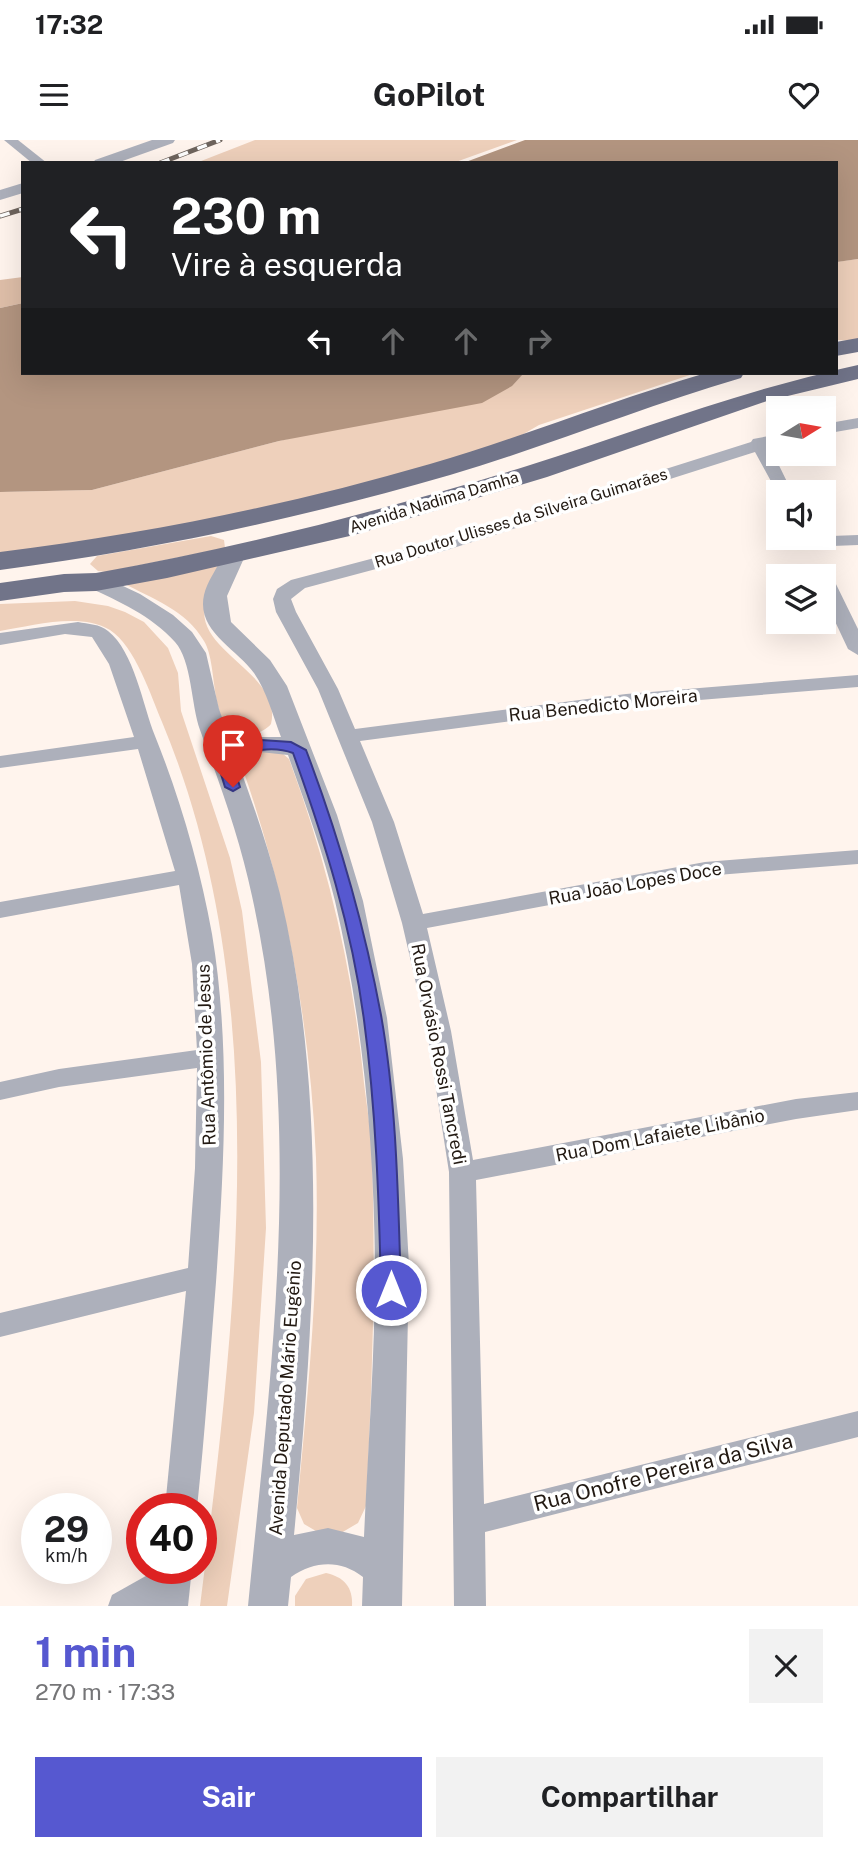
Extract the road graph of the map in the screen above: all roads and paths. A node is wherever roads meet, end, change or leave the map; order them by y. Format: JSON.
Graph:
{"nodes":[{"id":1,"x":10,"y":140,"type":"edge"},
{"id":2,"x":167,"y":140,"type":"edge"},
{"id":3,"x":38,"y":161,"type":"edge"},
{"id":4,"x":107,"y":161,"type":"edge"},
{"id":5,"x":21,"y":189,"type":"edge"},
{"id":6,"x":0,"y":195,"type":"edge"},
{"id":7,"x":858,"y":345,"type":"edge"},
{"id":8,"x":838,"y":349,"type":"edge"},
{"id":9,"x":858,"y":372,"type":"edge"},
{"id":10,"x":726,"y":375,"type":"edge"},
{"id":11,"x":858,"y":424,"type":"edge"},
{"id":12,"x":836,"y":427,"type":"edge"},
{"id":13,"x":766,"y":442,"type":"edge"},
{"id":14,"x":759,"y":443,"type":"junction"},
{"id":15,"x":777,"y":480,"type":"edge"},
{"id":16,"x":213,"y":526,"type":"junction"},
{"id":17,"x":836,"y":540,"type":"edge"},
{"id":18,"x":858,"y":540,"type":"edge"},
{"id":19,"x":89,"y":550,"type":"junction"},
{"id":20,"x":234,"y":555,"type":"junction"},
{"id":21,"x":0,"y":561,"type":"edge"},
{"id":22,"x":96,"y":582,"type":"junction"},
{"id":23,"x":0,"y":592,"type":"edge"},
{"id":24,"x":836,"y":602,"type":"edge"},
{"id":25,"x":286,"y":612,"type":"joint"},
{"id":26,"x":0,"y":639,"type":"edge"},
{"id":27,"x":858,"y":649,"type":"edge"},
{"id":28,"x":858,"y":681,"type":"edge"},
{"id":29,"x":288,"y":721,"type":"junction"},
{"id":30,"x":214,"y":732,"type":"junction"},
{"id":31,"x":349,"y":736,"type":"junction"},
{"id":32,"x":146,"y":741,"type":"junction"},
{"id":33,"x":299,"y":750,"type":"junction"},
{"id":34,"x":224,"y":761,"type":"junction"},
{"id":35,"x":0,"y":762,"type":"edge"},
{"id":36,"x":858,"y":857,"type":"edge"},
{"id":37,"x":187,"y":876,"type":"junction"},
{"id":38,"x":0,"y":910,"type":"edge"},
{"id":39,"x":414,"y":923,"type":"junction"},
{"id":40,"x":209,"y":1057,"type":"junction"},
{"id":41,"x":0,"y":1091,"type":"edge"},
{"id":42,"x":858,"y":1101,"type":"edge"},
{"id":43,"x":462,"y":1172,"type":"junction"},
{"id":44,"x":200,"y":1276,"type":"junction"},
{"id":45,"x":0,"y":1325,"type":"edge"},
{"id":46,"x":858,"y":1424,"type":"edge"},
{"id":47,"x":182,"y":1493,"type":"edge"},
{"id":48,"x":468,"y":1522,"type":"junction"},
{"id":49,"x":272,"y":1567,"type":"junction"},
{"id":50,"x":174,"y":1584,"type":"edge"},
{"id":51,"x":383,"y":1588,"type":"edge"},
{"id":52,"x":124,"y":1606,"type":"edge"},
{"id":53,"x":268,"y":1606,"type":"edge"},
{"id":54,"x":470,"y":1606,"type":"edge"}],
"edges":[{"from":1,"to":3,"type":"street"},
{"from":2,"to":4,"type":"street"},
{"from":5,"to":6,"type":"street"},
{"from":7,"to":8,"type":"main road"},
{"from":9,"to":20,"type":"main road","name":"Avenida Nadima Damha"},
{"from":10,"to":16,"type":"main road","name":"Avenida Nadima Damha"},
{"from":11,"to":12,"type":"street"},
{"from":13,"to":14,"type":"street","name":"Rua Doutor Ulisses da Silveira Guimarães"},
{"from":14,"to":15,"type":"street"},
{"from":14,"to":25,"type":"street","name":"Rua Doutor Ulisses da Silveira Guimarães"},
{"from":16,"to":19,"type":"main road","name":"Avenida Nadima Damha"},
{"from":16,"to":20,"type":"main road"},
{"from":17,"to":18,"type":"street"},
{"from":19,"to":21,"type":"main road","name":"Avenida Nadima Damha"},
{"from":19,"to":22,"type":"main road"},
{"from":20,"to":22,"type":"main road","name":"Avenida Nadima Damha"},
{"from":20,"to":29,"type":"street"},
{"from":22,"to":23,"type":"main road","name":"Avenida Nadima Damha"},
{"from":22,"to":30,"type":"street","name":"Avenida Deputado Mário Eugênio"},
{"from":24,"to":27,"type":"street"},
{"from":25,"to":31,"type":"street","name":"Rua Orvásio Rossi Tancredi"},
{"from":26,"to":32,"type":"street","name":"Rua Antômio de Jesus"},
{"from":28,"to":31,"type":"street","name":"Rua Benedicto Moreira"},
{"from":29,"to":30,"type":"street"},
{"from":29,"to":33,"type":"street"},
{"from":30,"to":34,"type":"street","name":"Avenida Deputado Mário Eugênio"},
{"from":31,"to":39,"type":"street","name":"Rua Orvásio Rossi Tancredi"},
{"from":32,"to":35,"type":"street"},
{"from":32,"to":37,"type":"street","name":"Rua Antômio de Jesus"},
{"from":33,"to":34,"type":"street"},
{"from":33,"to":51,"type":"street"},
{"from":34,"to":49,"type":"street","name":"Avenida Deputado Mário Eugênio"},
{"from":36,"to":39,"type":"street","name":"Rua João Lopes Doce"},
{"from":37,"to":38,"type":"street"},
{"from":37,"to":40,"type":"street","name":"Rua Antômio de Jesus"},
{"from":39,"to":43,"type":"street","name":"Rua Orvásio Rossi Tancredi"},
{"from":40,"to":41,"type":"street"},
{"from":40,"to":44,"type":"street","name":"Rua Antômio de Jesus"},
{"from":42,"to":43,"type":"street","name":"Rua Dom Lafaiete Libânio"},
{"from":43,"to":48,"type":"street","name":"Rua Orvásio Rossi Tancredi"},
{"from":44,"to":45,"type":"street"},
{"from":44,"to":47,"type":"street","name":"Rua Antômio de Jesus"},
{"from":46,"to":48,"type":"street","name":"Rua Onofre Pereira da Silva"},
{"from":48,"to":54,"type":"street","name":"Rua Orvásio Rossi Tancredi"},
{"from":49,"to":51,"type":"street"},
{"from":49,"to":53,"type":"street","name":"Avenida Deputado Mário Eugênio"},
{"from":50,"to":52,"type":"street"}]}
